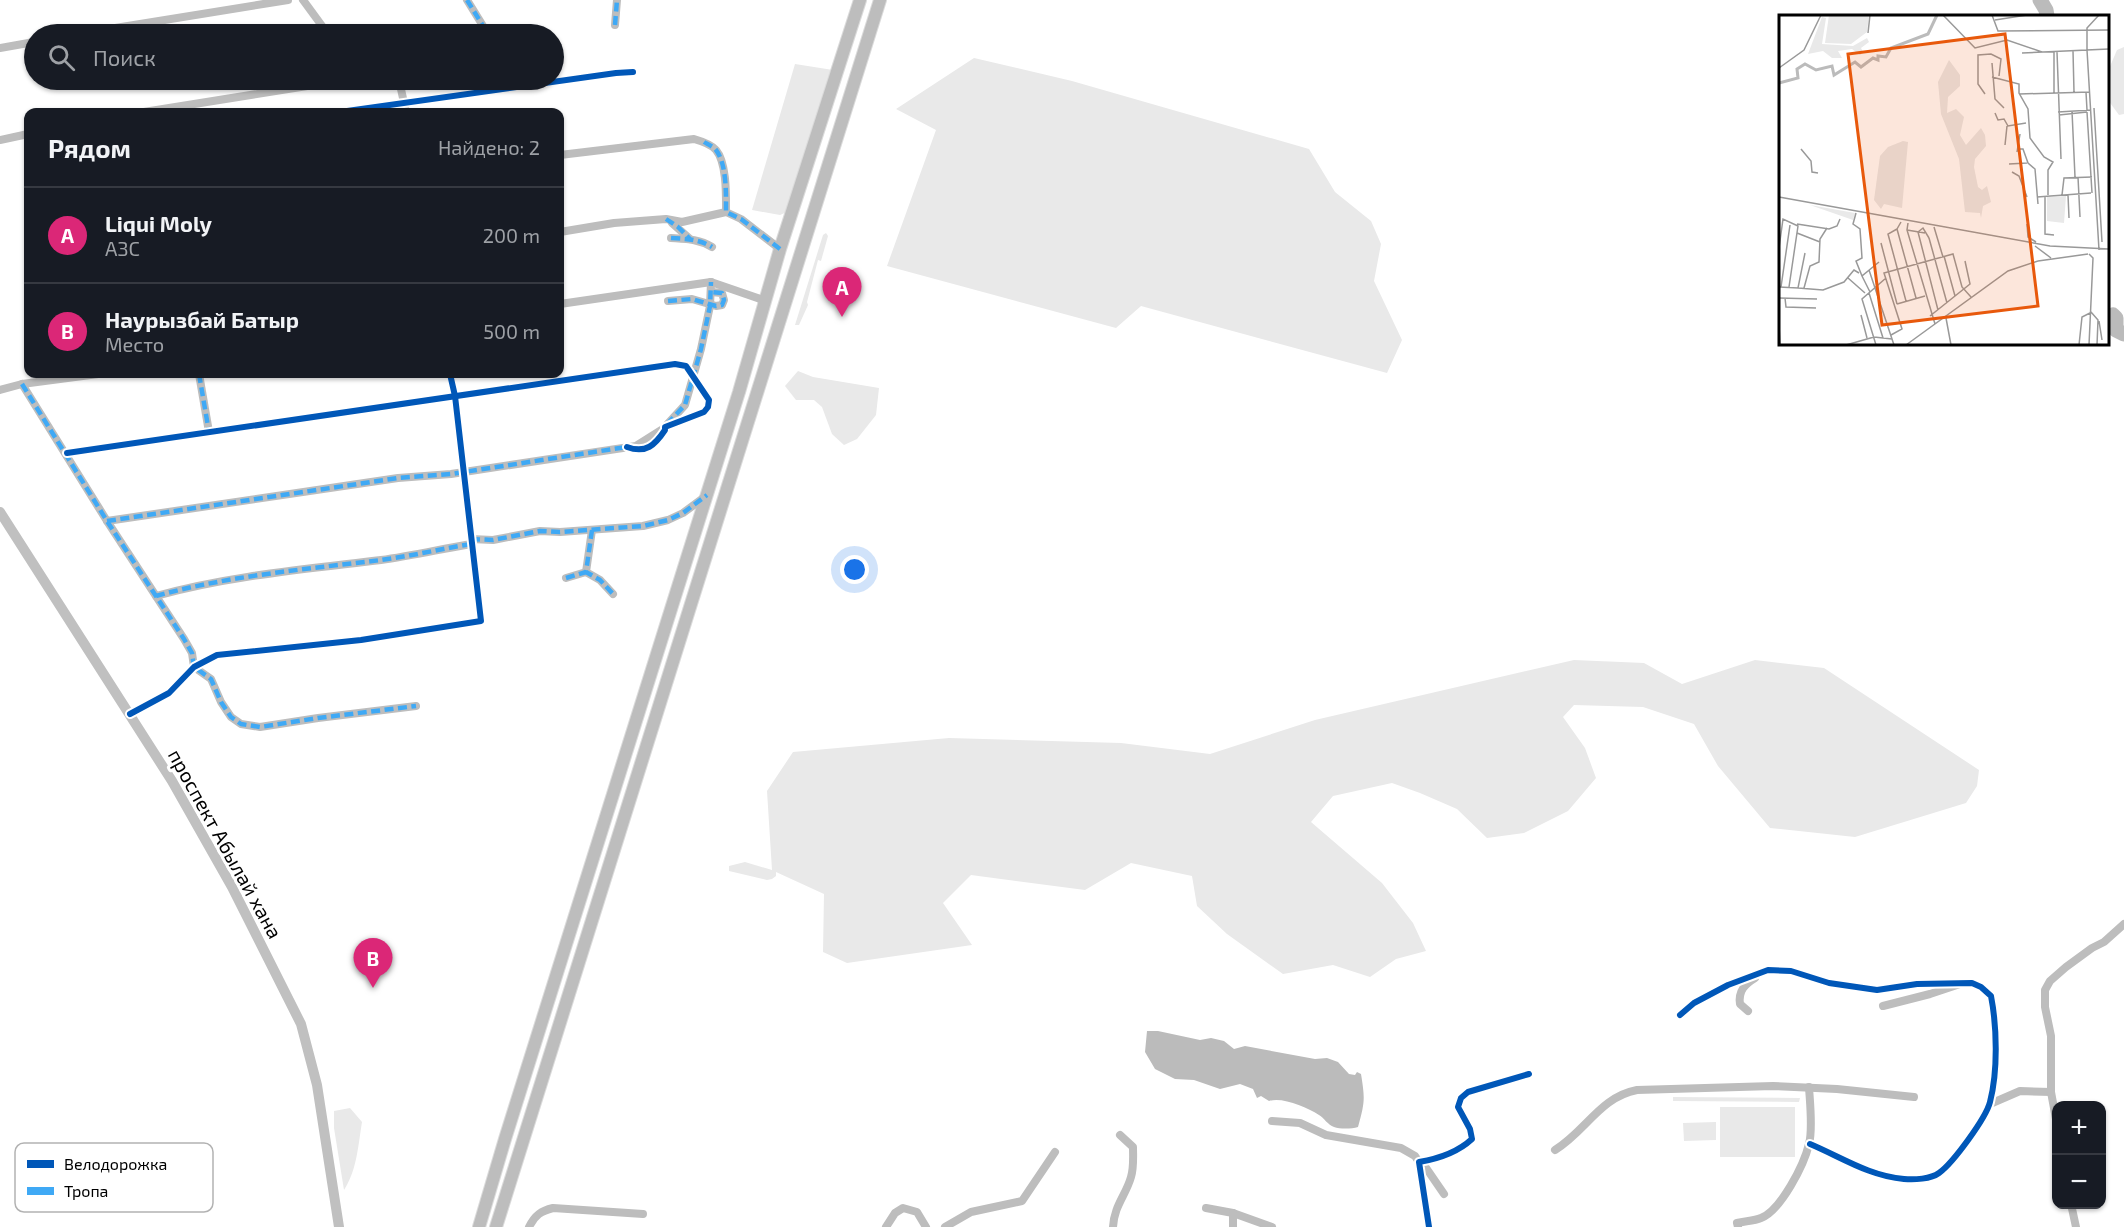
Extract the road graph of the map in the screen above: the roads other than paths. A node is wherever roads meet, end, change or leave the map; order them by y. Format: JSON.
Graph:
{"nodes":[{"id":1,"x":288,"y":0,"type":"edge"},
{"id":2,"x":303,"y":0,"type":"edge"},
{"id":3,"x":467,"y":0,"type":"edge"},
{"id":4,"x":617,"y":0,"type":"edge"},
{"id":5,"x":860,"y":0,"type":"edge"},
{"id":6,"x":880,"y":0,"type":"edge"},
{"id":7,"x":140,"y":24,"type":"edge"},
{"id":8,"x":321,"y":24,"type":"edge"},
{"id":9,"x":482,"y":24,"type":"edge"},
{"id":10,"x":615,"y":25,"type":"dead end"},
{"id":11,"x":24,"y":44,"type":"edge"},
{"id":12,"x":0,"y":48,"type":"edge"},
{"id":13,"x":633,"y":72,"type":"dead end"},
{"id":14,"x":564,"y":80,"type":"edge"},
{"id":15,"x":282,"y":90,"type":"edge"},
{"id":16,"x":401,"y":90,"type":"edge"},
{"id":17,"x":496,"y":90,"type":"edge"},
{"id":18,"x":404,"y":103,"type":"junction"},
{"id":19,"x":169,"y":108,"type":"edge"},
{"id":20,"x":368,"y":108,"type":"edge"},
{"id":21,"x":405,"y":108,"type":"edge"},
{"id":22,"x":24,"y":135,"type":"edge"},
{"id":23,"x":0,"y":140,"type":"edge"},
{"id":24,"x":564,"y":155,"type":"edge"},
{"id":25,"x":726,"y":212,"type":"junction"},
{"id":26,"x":666,"y":219,"type":"junction"},
{"id":27,"x":564,"y":231,"type":"edge"},
{"id":28,"x":671,"y":238,"type":"dead end"},
{"id":29,"x":690,"y":239,"type":"junction"},
{"id":30,"x":712,"y":247,"type":"dead end"},
{"id":31,"x":780,"y":249,"type":"junction"},
{"id":32,"x":711,"y":282,"type":"junction"},
{"id":33,"x":711,"y":292,"type":"junction"},
{"id":34,"x":668,"y":301,"type":"dead end"},
{"id":35,"x":766,"y":301,"type":"junction"},
{"id":36,"x":564,"y":303,"type":"edge"},
{"id":37,"x":710,"y":304,"type":"junction"},
{"id":38,"x":694,"y":375,"type":"junction"},
{"id":39,"x":68,"y":378,"type":"edge"},
{"id":40,"x":200,"y":378,"type":"edge"},
{"id":41,"x":451,"y":378,"type":"edge"},
{"id":42,"x":22,"y":384,"type":"junction"},
{"id":43,"x":0,"y":390,"type":"edge"},
{"id":44,"x":455,"y":396,"type":"junction"},
{"id":45,"x":665,"y":427,"type":"junction"},
{"id":46,"x":209,"y":432,"type":"junction"},
{"id":47,"x":67,"y":453,"type":"junction"},
{"id":48,"x":463,"y":472,"type":"junction"},
{"id":49,"x":707,"y":495,"type":"junction"},
{"id":50,"x":0,"y":512,"type":"edge"},
{"id":51,"x":107,"y":521,"type":"junction"},
{"id":52,"x":592,"y":530,"type":"junction"},
{"id":53,"x":471,"y":542,"type":"junction"},
{"id":54,"x":586,"y":572,"type":"junction"},
{"id":55,"x":566,"y":578,"type":"dead end"},
{"id":56,"x":613,"y":594,"type":"dead end"},
{"id":57,"x":156,"y":596,"type":"junction"},
{"id":58,"x":194,"y":667,"type":"junction"},
{"id":59,"x":416,"y":706,"type":"dead end"},
{"id":60,"x":130,"y":714,"type":"junction"},
{"id":61,"x":2124,"y":924,"type":"edge"},
{"id":62,"x":1766,"y":970,"type":"junction"},
{"id":63,"x":1965,"y":982,"type":"junction"},
{"id":64,"x":1883,"y":1006,"type":"dead end"},
{"id":65,"x":1748,"y":1011,"type":"dead end"},
{"id":66,"x":1680,"y":1015,"type":"dead end"},
{"id":67,"x":1529,"y":1074,"type":"dead end"},
{"id":68,"x":1809,"y":1087,"type":"junction"},
{"id":69,"x":2051,"y":1092,"type":"junction"},
{"id":70,"x":1914,"y":1097,"type":"dead end"},
{"id":71,"x":2053,"y":1101,"type":"edge"},
{"id":72,"x":1990,"y":1104,"type":"junction"},
{"id":73,"x":1272,"y":1120,"type":"dead end"},
{"id":74,"x":1120,"y":1135,"type":"dead end"},
{"id":75,"x":1810,"y":1144,"type":"junction"},
{"id":76,"x":1555,"y":1150,"type":"dead end"},
{"id":77,"x":1055,"y":1152,"type":"dead end"},
{"id":78,"x":1420,"y":1162,"type":"junction"},
{"id":79,"x":1444,"y":1194,"type":"dead end"},
{"id":80,"x":1206,"y":1208,"type":"dead end"},
{"id":81,"x":2072,"y":1209,"type":"edge"},
{"id":82,"x":1233,"y":1213,"type":"junction"},
{"id":83,"x":643,"y":1214,"type":"dead end"},
{"id":84,"x":339,"y":1227,"type":"edge"},
{"id":85,"x":479,"y":1227,"type":"edge"},
{"id":86,"x":496,"y":1227,"type":"edge"},
{"id":87,"x":529,"y":1227,"type":"edge"},
{"id":88,"x":886,"y":1227,"type":"edge"},
{"id":89,"x":926,"y":1227,"type":"edge"},
{"id":90,"x":945,"y":1227,"type":"edge"},
{"id":91,"x":1113,"y":1227,"type":"edge"},
{"id":92,"x":1233,"y":1227,"type":"edge"},
{"id":93,"x":1272,"y":1227,"type":"edge"},
{"id":94,"x":1429,"y":1227,"type":"edge"},
{"id":95,"x":1738,"y":1227,"type":"edge"},
{"id":96,"x":2076,"y":1227,"type":"edge"}],
"edges":[{"from":1,"to":7,"type":"street"},
{"from":2,"to":8,"type":"street"},
{"from":3,"to":9,"type":"street"},
{"from":4,"to":10,"type":"street"},
{"from":5,"to":31,"type":"highway"},
{"from":6,"to":86,"type":"highway"},
{"from":11,"to":12,"type":"street"},
{"from":13,"to":14,"type":"street"},
{"from":15,"to":19,"type":"street"},
{"from":16,"to":18,"type":"street"},
{"from":17,"to":18,"type":"street"},
{"from":18,"to":20,"type":"street"},
{"from":18,"to":21,"type":"street"},
{"from":22,"to":23,"type":"street"},
{"from":24,"to":25,"type":"street"},
{"from":25,"to":26,"type":"street"},
{"from":25,"to":31,"type":"street"},
{"from":26,"to":27,"type":"street"},
{"from":26,"to":29,"type":"street"},
{"from":28,"to":29,"type":"street"},
{"from":29,"to":30,"type":"street"},
{"from":31,"to":35,"type":"highway"},
{"from":32,"to":33,"type":"street"},
{"from":32,"to":35,"type":"street"},
{"from":32,"to":36,"type":"street"},
{"from":33,"to":37,"type":"street"},
{"from":33,"to":37,"type":"street"},
{"from":34,"to":37,"type":"street"},
{"from":35,"to":49,"type":"highway"},
{"from":37,"to":38,"type":"street"},
{"from":38,"to":44,"type":"street"},
{"from":38,"to":45,"type":"street"},
{"from":38,"to":45,"type":"street"},
{"from":39,"to":42,"type":"street"},
{"from":40,"to":46,"type":"street"},
{"from":41,"to":44,"type":"street"},
{"from":42,"to":43,"type":"street"},
{"from":42,"to":47,"type":"street"},
{"from":44,"to":46,"type":"street"},
{"from":44,"to":48,"type":"street"},
{"from":45,"to":48,"type":"street"},
{"from":46,"to":47,"type":"street"},
{"from":47,"to":51,"type":"street"},
{"from":48,"to":51,"type":"street"},
{"from":48,"to":53,"type":"street"},
{"from":49,"to":52,"type":"street"},
{"from":49,"to":85,"type":"highway"},
{"from":50,"to":60,"type":"main road","name":"проспект Абылай хана"},
{"from":51,"to":57,"type":"street"},
{"from":52,"to":53,"type":"street"},
{"from":52,"to":54,"type":"street"},
{"from":53,"to":57,"type":"street"},
{"from":53,"to":58,"type":"street"},
{"from":54,"to":55,"type":"street"},
{"from":54,"to":56,"type":"street"},
{"from":57,"to":58,"type":"street"},
{"from":58,"to":59,"type":"street"},
{"from":58,"to":60,"type":"street"},
{"from":60,"to":84,"type":"main road","name":"проспект Абылай хана"},
{"from":61,"to":69,"type":"street"},
{"from":62,"to":63,"type":"street"},
{"from":62,"to":65,"type":"street"},
{"from":62,"to":66,"type":"street"},
{"from":63,"to":64,"type":"street"},
{"from":63,"to":72,"type":"street"},
{"from":67,"to":78,"type":"street"},
{"from":68,"to":70,"type":"street"},
{"from":68,"to":75,"type":"street"},
{"from":68,"to":76,"type":"street"},
{"from":69,"to":71,"type":"street"},
{"from":69,"to":72,"type":"street"},
{"from":72,"to":75,"type":"street"},
{"from":73,"to":78,"type":"street"},
{"from":74,"to":91,"type":"street"},
{"from":75,"to":95,"type":"street"},
{"from":77,"to":90,"type":"street"},
{"from":78,"to":79,"type":"street"},
{"from":78,"to":94,"type":"street"},
{"from":80,"to":82,"type":"street"},
{"from":81,"to":96,"type":"street"},
{"from":82,"to":92,"type":"street"},
{"from":82,"to":93,"type":"street"},
{"from":83,"to":87,"type":"street"},
{"from":88,"to":89,"type":"street"}]}
